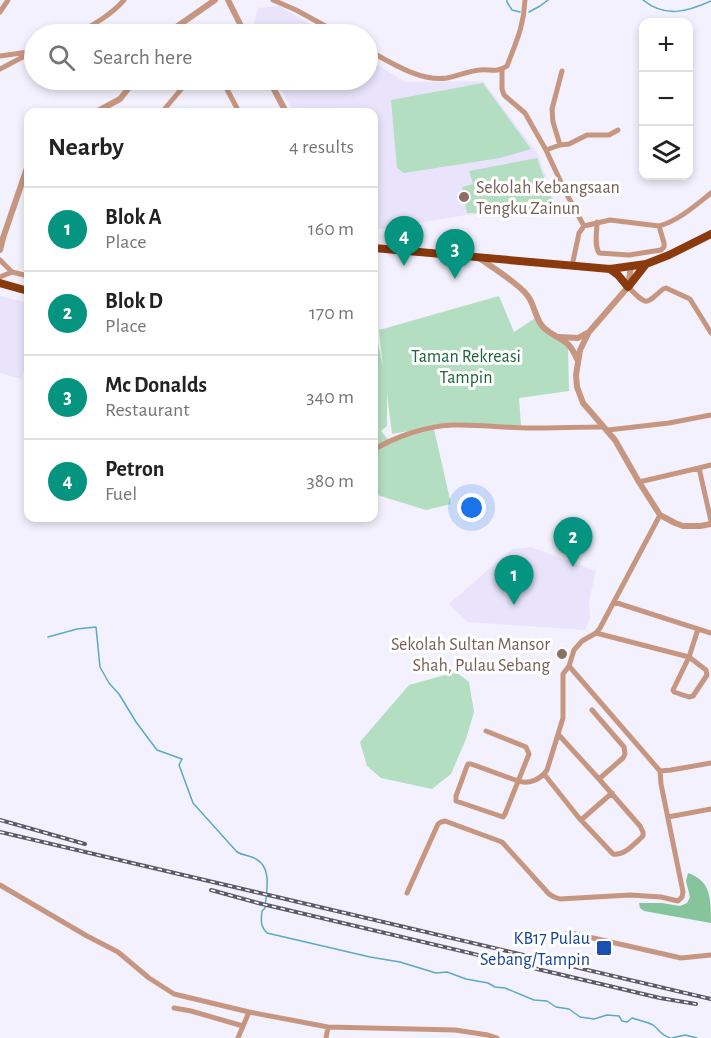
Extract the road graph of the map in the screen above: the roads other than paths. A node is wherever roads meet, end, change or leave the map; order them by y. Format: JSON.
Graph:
{"nodes":[{"id":1,"x":8,"y":0,"type":"edge"},
{"id":2,"x":124,"y":0,"type":"edge"},
{"id":3,"x":215,"y":0,"type":"edge"},
{"id":4,"x":228,"y":0,"type":"edge"},
{"id":5,"x":273,"y":0,"type":"edge"},
{"id":6,"x":525,"y":0,"type":"edge"},
{"id":7,"x":0,"y":12,"type":"edge"},
{"id":8,"x":93,"y":24,"type":"edge"},
{"id":9,"x":181,"y":24,"type":"edge"},
{"id":10,"x":239,"y":24,"type":"edge"},
{"id":11,"x":322,"y":24,"type":"edge"},
{"id":12,"x":24,"y":52,"type":"edge"},
{"id":13,"x":378,"y":55,"type":"edge"},
{"id":14,"x":0,"y":56,"type":"edge"},
{"id":15,"x":24,"y":56,"type":"edge"},
{"id":16,"x":0,"y":69,"type":"edge"},
{"id":17,"x":502,"y":69,"type":"junction"},
{"id":18,"x":562,"y":71,"type":"dead end"},
{"id":19,"x":127,"y":90,"type":"edge"},
{"id":20,"x":181,"y":90,"type":"edge"},
{"id":21,"x":227,"y":90,"type":"edge"},
{"id":22,"x":274,"y":90,"type":"edge"},
{"id":23,"x":103,"y":108,"type":"edge"},
{"id":24,"x":165,"y":108,"type":"edge"},
{"id":25,"x":237,"y":108,"type":"edge"},
{"id":26,"x":284,"y":108,"type":"edge"},
{"id":27,"x":618,"y":130,"type":"dead end"},
{"id":28,"x":560,"y":145,"type":"junction"},
{"id":29,"x":546,"y":150,"type":"junction"},
{"id":30,"x":24,"y":179,"type":"edge"},
{"id":31,"x":711,"y":193,"type":"edge"},
{"id":32,"x":597,"y":222,"type":"junction"},
{"id":33,"x":584,"y":226,"type":"junction"},
{"id":34,"x":658,"y":226,"type":"junction"},
{"id":35,"x":711,"y":234,"type":"edge"},
{"id":36,"x":378,"y":248,"type":"edge"},
{"id":37,"x":0,"y":250,"type":"edge"},
{"id":38,"x":629,"y":255,"type":"junction"},
{"id":39,"x":479,"y":257,"type":"junction"},
{"id":40,"x":0,"y":260,"type":"edge"},
{"id":41,"x":646,"y":264,"type":"junction"},
{"id":42,"x":572,"y":266,"type":"junction"},
{"id":43,"x":631,"y":266,"type":"junction"},
{"id":44,"x":610,"y":269,"type":"junction"},
{"id":45,"x":12,"y":272,"type":"junction"},
{"id":46,"x":24,"y":275,"type":"edge"},
{"id":47,"x":0,"y":277,"type":"edge"},
{"id":48,"x":0,"y":283,"type":"edge"},
{"id":49,"x":628,"y":287,"type":"junction"},
{"id":50,"x":24,"y":290,"type":"edge"},
{"id":51,"x":711,"y":333,"type":"edge"},
{"id":52,"x":576,"y":344,"type":"junction"},
{"id":53,"x":711,"y":415,"type":"edge"},
{"id":54,"x":627,"y":428,"type":"junction"},
{"id":55,"x":606,"y":429,"type":"junction"},
{"id":56,"x":615,"y":440,"type":"junction"},
{"id":57,"x":378,"y":447,"type":"edge"},
{"id":58,"x":711,"y":465,"type":"edge"},
{"id":59,"x":699,"y":468,"type":"junction"},
{"id":60,"x":639,"y":483,"type":"junction"},
{"id":61,"x":660,"y":515,"type":"junction"},
{"id":62,"x":711,"y":523,"type":"edge"},
{"id":63,"x":614,"y":602,"type":"junction"},
{"id":64,"x":698,"y":629,"type":"junction"},
{"id":65,"x":596,"y":633,"type":"junction"},
{"id":66,"x":711,"y":633,"type":"edge"},
{"id":67,"x":688,"y":657,"type":"junction"},
{"id":68,"x":569,"y":666,"type":"junction"},
{"id":69,"x":592,"y":710,"type":"dead end"},
{"id":70,"x":486,"y":732,"type":"dead end"},
{"id":71,"x":558,"y":734,"type":"junction"},
{"id":72,"x":711,"y":763,"type":"edge"},
{"id":73,"x":660,"y":771,"type":"junction"},
{"id":74,"x":544,"y":774,"type":"junction"},
{"id":75,"x":600,"y":779,"type":"junction"},
{"id":76,"x":518,"y":781,"type":"junction"},
{"id":77,"x":612,"y":793,"type":"junction"},
{"id":78,"x":711,"y":809,"type":"edge"},
{"id":79,"x":668,"y":817,"type":"junction"},
{"id":80,"x":581,"y":820,"type":"junction"},
{"id":81,"x":0,"y":885,"type":"edge"},
{"id":82,"x":407,"y":893,"type":"dead end"},
{"id":83,"x":561,"y":943,"type":"dead end"},
{"id":84,"x":711,"y":955,"type":"edge"},
{"id":85,"x":174,"y":1008,"type":"dead end"},
{"id":86,"x":249,"y":1012,"type":"junction"},
{"id":87,"x":243,"y":1026,"type":"junction"},
{"id":88,"x":328,"y":1027,"type":"junction"},
{"id":89,"x":238,"y":1038,"type":"edge"},
{"id":90,"x":326,"y":1038,"type":"edge"},
{"id":91,"x":497,"y":1038,"type":"edge"}],
"edges":[{"from":1,"to":7,"type":"street"},
{"from":2,"to":8,"type":"street"},
{"from":3,"to":9,"type":"street"},
{"from":4,"to":10,"type":"street"},
{"from":5,"to":11,"type":"street"},
{"from":6,"to":17,"type":"street"},
{"from":12,"to":14,"type":"street"},
{"from":13,"to":17,"type":"street"},
{"from":15,"to":16,"type":"street"},
{"from":17,"to":29,"type":"street"},
{"from":18,"to":28,"type":"street"},
{"from":19,"to":23,"type":"street"},
{"from":20,"to":24,"type":"street"},
{"from":21,"to":25,"type":"street"},
{"from":22,"to":26,"type":"street"},
{"from":27,"to":28,"type":"street"},
{"from":28,"to":29,"type":"street"},
{"from":29,"to":33,"type":"street"},
{"from":30,"to":37,"type":"street"},
{"from":31,"to":34,"type":"street"},
{"from":32,"to":33,"type":"street"},
{"from":32,"to":34,"type":"street"},
{"from":32,"to":38,"type":"street"},
{"from":33,"to":42,"type":"street"},
{"from":34,"to":38,"type":"street"},
{"from":35,"to":41,"type":"highway"},
{"from":36,"to":39,"type":"highway"},
{"from":38,"to":43,"type":"street"},
{"from":39,"to":42,"type":"highway"},
{"from":39,"to":52,"type":"street"},
{"from":40,"to":45,"type":"street"},
{"from":41,"to":43,"type":"highway"},
{"from":41,"to":49,"type":"highway"},
{"from":42,"to":44,"type":"highway"},
{"from":43,"to":44,"type":"highway"},
{"from":43,"to":49,"type":"street"},
{"from":44,"to":49,"type":"highway"},
{"from":45,"to":46,"type":"street"},
{"from":45,"to":47,"type":"street"},
{"from":48,"to":50,"type":"highway"},
{"from":49,"to":51,"type":"street"},
{"from":49,"to":52,"type":"street"},
{"from":52,"to":55,"type":"street"},
{"from":53,"to":54,"type":"street"},
{"from":54,"to":55,"type":"street"},
{"from":54,"to":56,"type":"street"},
{"from":55,"to":56,"type":"street"},
{"from":55,"to":57,"type":"street"},
{"from":56,"to":60,"type":"street"},
{"from":58,"to":59,"type":"street"},
{"from":59,"to":60,"type":"street"},
{"from":59,"to":62,"type":"street"},
{"from":60,"to":61,"type":"street"},
{"from":61,"to":62,"type":"street"},
{"from":61,"to":63,"type":"street"},
{"from":63,"to":64,"type":"street"},
{"from":63,"to":65,"type":"street"},
{"from":64,"to":66,"type":"street"},
{"from":64,"to":67,"type":"street"},
{"from":65,"to":67,"type":"street"},
{"from":65,"to":68,"type":"street"},
{"from":67,"to":67,"type":"street"},
{"from":68,"to":71,"type":"street"},
{"from":68,"to":73,"type":"street"},
{"from":69,"to":75,"type":"street"},
{"from":70,"to":76,"type":"street"},
{"from":71,"to":74,"type":"street"},
{"from":71,"to":75,"type":"street"},
{"from":72,"to":73,"type":"street"},
{"from":73,"to":79,"type":"street"},
{"from":74,"to":76,"type":"street"},
{"from":74,"to":80,"type":"street"},
{"from":75,"to":77,"type":"street"},
{"from":76,"to":76,"type":"street"},
{"from":77,"to":80,"type":"street"},
{"from":77,"to":80,"type":"street"},
{"from":78,"to":79,"type":"street"},
{"from":79,"to":82,"type":"street"},
{"from":81,"to":86,"type":"street"},
{"from":83,"to":84,"type":"street"},
{"from":85,"to":87,"type":"street"},
{"from":86,"to":87,"type":"street"},
{"from":86,"to":88,"type":"street"},
{"from":87,"to":89,"type":"street"},
{"from":88,"to":90,"type":"street"},
{"from":88,"to":91,"type":"street"}]}
